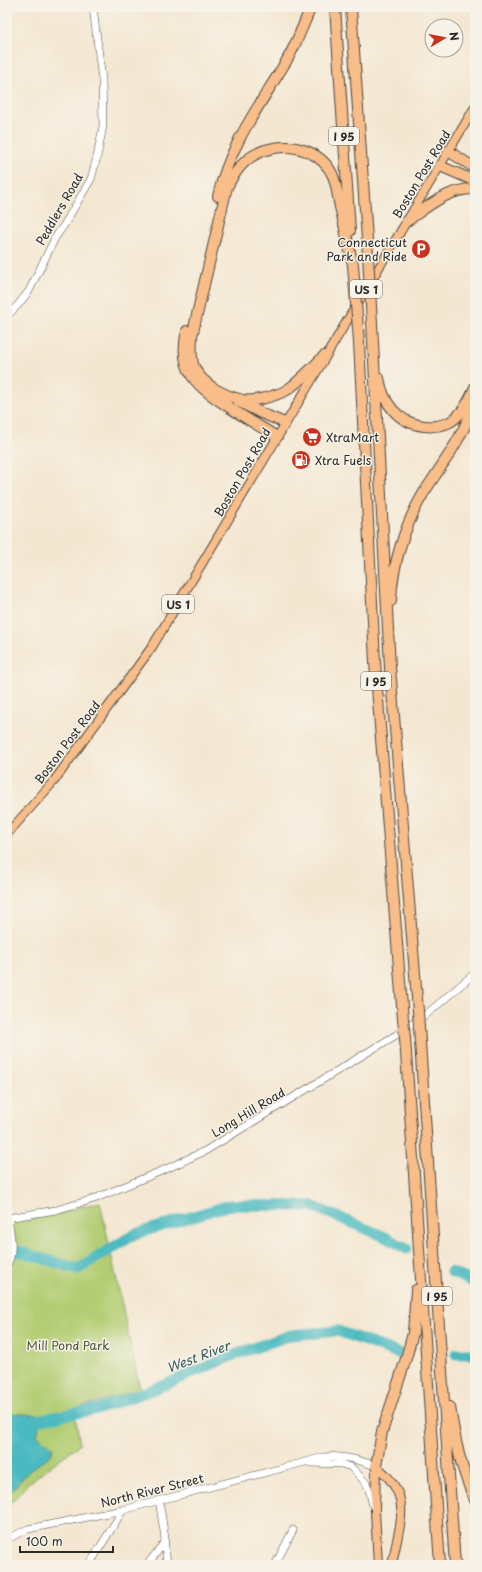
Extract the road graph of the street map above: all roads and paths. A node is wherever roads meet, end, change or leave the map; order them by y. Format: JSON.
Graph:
{"nodes":[{"id":1,"x":93,"y":7,"type":"edge"},
{"id":2,"x":311,"y":7,"type":"edge"},
{"id":3,"x":335,"y":7,"type":"edge"},
{"id":4,"x":351,"y":7,"type":"edge"},
{"id":5,"x":475,"y":107,"type":"edge"},
{"id":6,"x":448,"y":151,"type":"junction"},
{"id":7,"x":440,"y":166,"type":"junction"},
{"id":8,"x":475,"y":168,"type":"edge"},
{"id":9,"x":475,"y":181,"type":"edge"},
{"id":10,"x":475,"y":189,"type":"edge"},
{"id":11,"x":407,"y":221,"type":"junction"},
{"id":12,"x":353,"y":265,"type":"junction"},
{"id":13,"x":7,"y":316,"type":"edge"},
{"id":14,"x":372,"y":323,"type":"junction"},
{"id":15,"x":324,"y":356,"type":"junction"},
{"id":16,"x":475,"y":386,"type":"edge"},
{"id":17,"x":216,"y":390,"type":"junction"},
{"id":18,"x":475,"y":404,"type":"edge"},
{"id":19,"x":285,"y":423,"type":"junction"},
{"id":20,"x":277,"y":437,"type":"junction"},
{"id":21,"x":390,"y":667,"type":"junction"},
{"id":22,"x":7,"y":834,"type":"edge"},
{"id":23,"x":475,"y":973,"type":"edge"},
{"id":24,"x":8,"y":1218,"type":"edge"},
{"id":25,"x":417,"y":1220,"type":"junction"},
{"id":26,"x":7,"y":1265,"type":"edge"},
{"id":27,"x":439,"y":1325,"type":"junction"},
{"id":28,"x":302,"y":1463,"type":"junction"},
{"id":29,"x":376,"y":1466,"type":"junction"},
{"id":30,"x":159,"y":1500,"type":"junction"},
{"id":31,"x":475,"y":1500,"type":"edge"},
{"id":32,"x":123,"y":1510,"type":"junction"},
{"id":33,"x":375,"y":1511,"type":"junction"},
{"id":34,"x":293,"y":1530,"type":"dead end"},
{"id":35,"x":7,"y":1539,"type":"edge"},
{"id":36,"x":164,"y":1543,"type":"junction"},
{"id":37,"x":89,"y":1565,"type":"edge"},
{"id":38,"x":147,"y":1565,"type":"edge"},
{"id":39,"x":166,"y":1565,"type":"edge"},
{"id":40,"x":275,"y":1565,"type":"edge"},
{"id":41,"x":378,"y":1565,"type":"edge"},
{"id":42,"x":392,"y":1565,"type":"edge"},
{"id":43,"x":440,"y":1565,"type":"edge"},
{"id":44,"x":455,"y":1565,"type":"edge"}],
"edges":[{"from":1,"to":13,"type":"street","name":"Peddlers Road"},
{"from":2,"to":20,"type":"highway"},
{"from":3,"to":12,"type":"highway","number":"I 95"},
{"from":4,"to":14,"type":"highway","number":"I 95","bridge":true},
{"from":5,"to":6,"type":"main road","name":"Boston Post Road","number":"US 1"},
{"from":6,"to":7,"type":"main road","name":"Boston Post Road","number":"US 1"},
{"from":6,"to":8,"type":"highway"},
{"from":7,"to":9,"type":"highway"},
{"from":7,"to":11,"type":"main road","name":"Boston Post Road","number":"US 1"},
{"from":10,"to":11,"type":"highway"},
{"from":11,"to":15,"type":"main road","name":"Boston Post Road","number":"US 1"},
{"from":12,"to":17,"type":"highway"},
{"from":12,"to":25,"type":"highway","number":"I 95","bridge":true},
{"from":14,"to":16,"type":"highway"},
{"from":14,"to":21,"type":"highway","number":"I 95"},
{"from":15,"to":17,"type":"highway"},
{"from":15,"to":19,"type":"main road","name":"Boston Post Road","number":"US 1"},
{"from":17,"to":19,"type":"highway"},
{"from":18,"to":21,"type":"highway"},
{"from":19,"to":20,"type":"main road","name":"Boston Post Road","number":"US 1"},
{"from":20,"to":22,"type":"main road","name":"Boston Post Road","number":"US 1"},
{"from":21,"to":27,"type":"highway","number":"I 95","bridge":true},
{"from":23,"to":24,"type":"street","name":"Long Hill Road"},
{"from":24,"to":26,"type":"street"},
{"from":25,"to":29,"type":"highway"},
{"from":25,"to":43,"type":"highway","number":"I 95"},
{"from":27,"to":31,"type":"highway"},
{"from":27,"to":44,"type":"highway","number":"I 95"},
{"from":28,"to":29,"type":"street","name":"North River Street"},
{"from":28,"to":30,"type":"street","name":"North River Street"},
{"from":28,"to":33,"type":"street","name":"North River Street"},
{"from":29,"to":33,"type":"main road","name":"North River Street"},
{"from":29,"to":42,"type":"main road","name":"North River Street"},
{"from":30,"to":32,"type":"street","name":"North River Street"},
{"from":30,"to":36,"type":"street"},
{"from":32,"to":35,"type":"street","name":"North River Street"},
{"from":32,"to":37,"type":"street"},
{"from":33,"to":41,"type":"main road","name":"North River Street"},
{"from":34,"to":40,"type":"street"},
{"from":36,"to":38,"type":"street"},
{"from":36,"to":39,"type":"street"}]}
